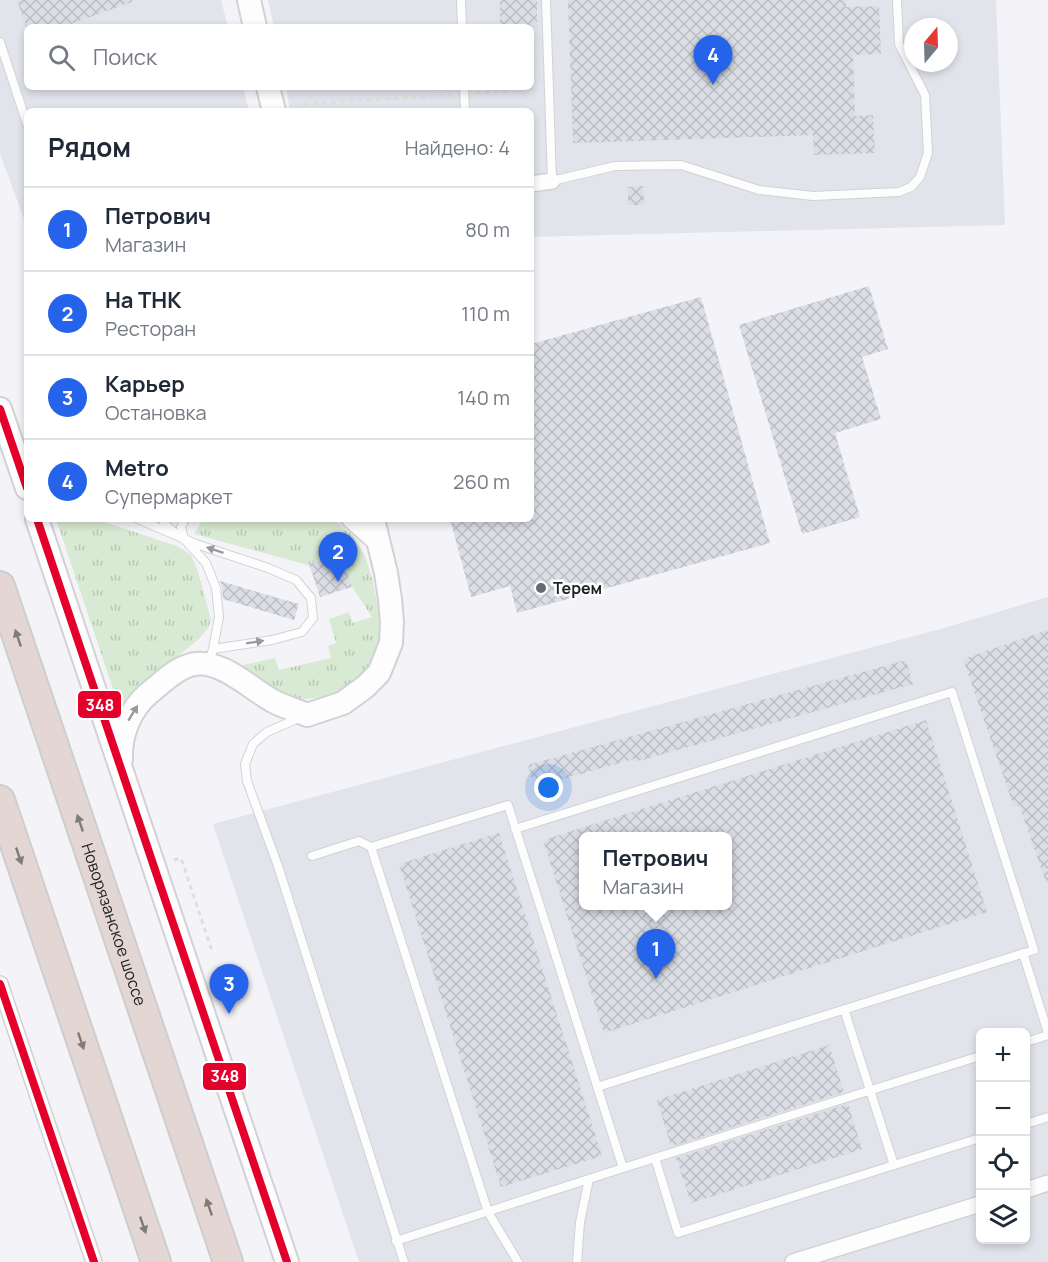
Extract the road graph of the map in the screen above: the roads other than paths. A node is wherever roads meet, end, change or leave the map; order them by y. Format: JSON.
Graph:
{"nodes":[{"id":1,"x":249,"y":0,"type":"edge"},
{"id":2,"x":461,"y":0,"type":"edge"},
{"id":3,"x":546,"y":0,"type":"edge"},
{"id":4,"x":897,"y":0,"type":"edge"},
{"id":5,"x":254,"y":24,"type":"edge"},
{"id":6,"x":462,"y":24,"type":"edge"},
{"id":7,"x":0,"y":42,"type":"edge"},
{"id":8,"x":269,"y":90,"type":"edge"},
{"id":9,"x":464,"y":90,"type":"edge"},
{"id":10,"x":273,"y":108,"type":"edge"},
{"id":11,"x":465,"y":108,"type":"edge"},
{"id":12,"x":24,"y":114,"type":"edge"},
{"id":13,"x":552,"y":181,"type":"junction"},
{"id":14,"x":534,"y":184,"type":"edge"},
{"id":15,"x":0,"y":409,"type":"edge"},
{"id":16,"x":21,"y":459,"type":"edge"},
{"id":17,"x":38,"y":522,"type":"edge"},
{"id":18,"x":145,"y":522,"type":"edge"},
{"id":19,"x":164,"y":522,"type":"edge"},
{"id":20,"x":184,"y":522,"type":"edge"},
{"id":21,"x":352,"y":522,"type":"edge"},
{"id":22,"x":375,"y":522,"type":"edge"},
{"id":23,"x":184,"y":540,"type":"junction"},
{"id":24,"x":380,"y":547,"type":"junction"},
{"id":25,"x":0,"y":586,"type":"edge"},
{"id":26,"x":211,"y":656,"type":"junction"},
{"id":27,"x":307,"y":715,"type":"junction"},
{"id":28,"x":122,"y":769,"type":"junction"},
{"id":29,"x":0,"y":800,"type":"edge"},
{"id":30,"x":515,"y":829,"type":"junction"},
{"id":31,"x":371,"y":847,"type":"junction"},
{"id":32,"x":312,"y":856,"type":"dead end"},
{"id":33,"x":1023,"y":953,"type":"junction"},
{"id":34,"x":0,"y":984,"type":"edge"},
{"id":35,"x":844,"y":1009,"type":"junction"},
{"id":36,"x":1048,"y":1034,"type":"edge"},
{"id":37,"x":1030,"y":1041,"type":"edge"},
{"id":38,"x":976,"y":1058,"type":"edge"},
{"id":39,"x":597,"y":1087,"type":"junction"},
{"id":40,"x":870,"y":1091,"type":"junction"},
{"id":41,"x":1048,"y":1117,"type":"edge"},
{"id":42,"x":1030,"y":1123,"type":"edge"},
{"id":43,"x":976,"y":1140,"type":"edge"},
{"id":44,"x":655,"y":1158,"type":"junction"},
{"id":45,"x":894,"y":1165,"type":"junction"},
{"id":46,"x":623,"y":1168,"type":"junction"},
{"id":47,"x":589,"y":1179,"type":"junction"},
{"id":48,"x":1048,"y":1183,"type":"edge"},
{"id":49,"x":1030,"y":1189,"type":"edge"},
{"id":50,"x":976,"y":1206,"type":"edge"},
{"id":51,"x":488,"y":1212,"type":"junction"},
{"id":52,"x":396,"y":1240,"type":"junction"},
{"id":53,"x":94,"y":1262,"type":"edge"},
{"id":54,"x":156,"y":1262,"type":"edge"},
{"id":55,"x":228,"y":1262,"type":"edge"},
{"id":56,"x":287,"y":1262,"type":"edge"},
{"id":57,"x":404,"y":1262,"type":"edge"},
{"id":58,"x":518,"y":1262,"type":"edge"},
{"id":59,"x":577,"y":1262,"type":"edge"},
{"id":60,"x":793,"y":1262,"type":"edge"}],
"edges":[{"from":1,"to":5,"type":"street"},
{"from":2,"to":6,"type":"lane"},
{"from":3,"to":13,"type":"lane"},
{"from":4,"to":13,"type":"lane"},
{"from":7,"to":12,"type":"lane"},
{"from":8,"to":10,"type":"street"},
{"from":9,"to":11,"type":"lane"},
{"from":13,"to":14,"type":"street"},
{"from":15,"to":16,"type":"street"},
{"from":17,"to":28,"type":"street"},
{"from":18,"to":23,"type":"lane"},
{"from":19,"to":23,"type":"lane"},
{"from":20,"to":23,"type":"lane"},
{"from":21,"to":24,"type":"street"},
{"from":22,"to":24,"type":"street"},
{"from":23,"to":26,"type":"lane"},
{"from":26,"to":23,"type":"lane","one_way":true},
{"from":24,"to":27,"type":"street"},
{"from":55,"to":25,"type":"highway","name":"Новорязанское шоссе","one_way":true},
{"from":26,"to":27,"type":"street"},
{"from":28,"to":26,"type":"street","one_way":true},
{"from":27,"to":52,"type":"lane"},
{"from":28,"to":56,"type":"street"},
{"from":29,"to":54,"type":"highway","one_way":true},
{"from":30,"to":31,"type":"lane"},
{"from":30,"to":33,"type":"lane"},
{"from":30,"to":39,"type":"lane"},
{"from":31,"to":32,"type":"lane"},
{"from":31,"to":51,"type":"lane"},
{"from":33,"to":35,"type":"lane"},
{"from":33,"to":36,"type":"lane"},
{"from":34,"to":53,"type":"street"},
{"from":35,"to":39,"type":"lane"},
{"from":35,"to":40,"type":"lane"},
{"from":36,"to":37,"type":"lane"},
{"from":38,"to":40,"type":"lane"},
{"from":39,"to":46,"type":"lane"},
{"from":40,"to":44,"type":"lane"},
{"from":40,"to":45,"type":"lane"},
{"from":41,"to":42,"type":"lane"},
{"from":43,"to":45,"type":"lane"},
{"from":44,"to":45,"type":"lane"},
{"from":44,"to":46,"type":"lane"},
{"from":46,"to":47,"type":"lane"},
{"from":47,"to":51,"type":"lane"},
{"from":47,"to":59,"type":"lane"},
{"from":48,"to":49,"type":"street"},
{"from":50,"to":60,"type":"street"},
{"from":51,"to":52,"type":"lane"},
{"from":51,"to":58,"type":"lane"},
{"from":52,"to":57,"type":"lane"}]}
